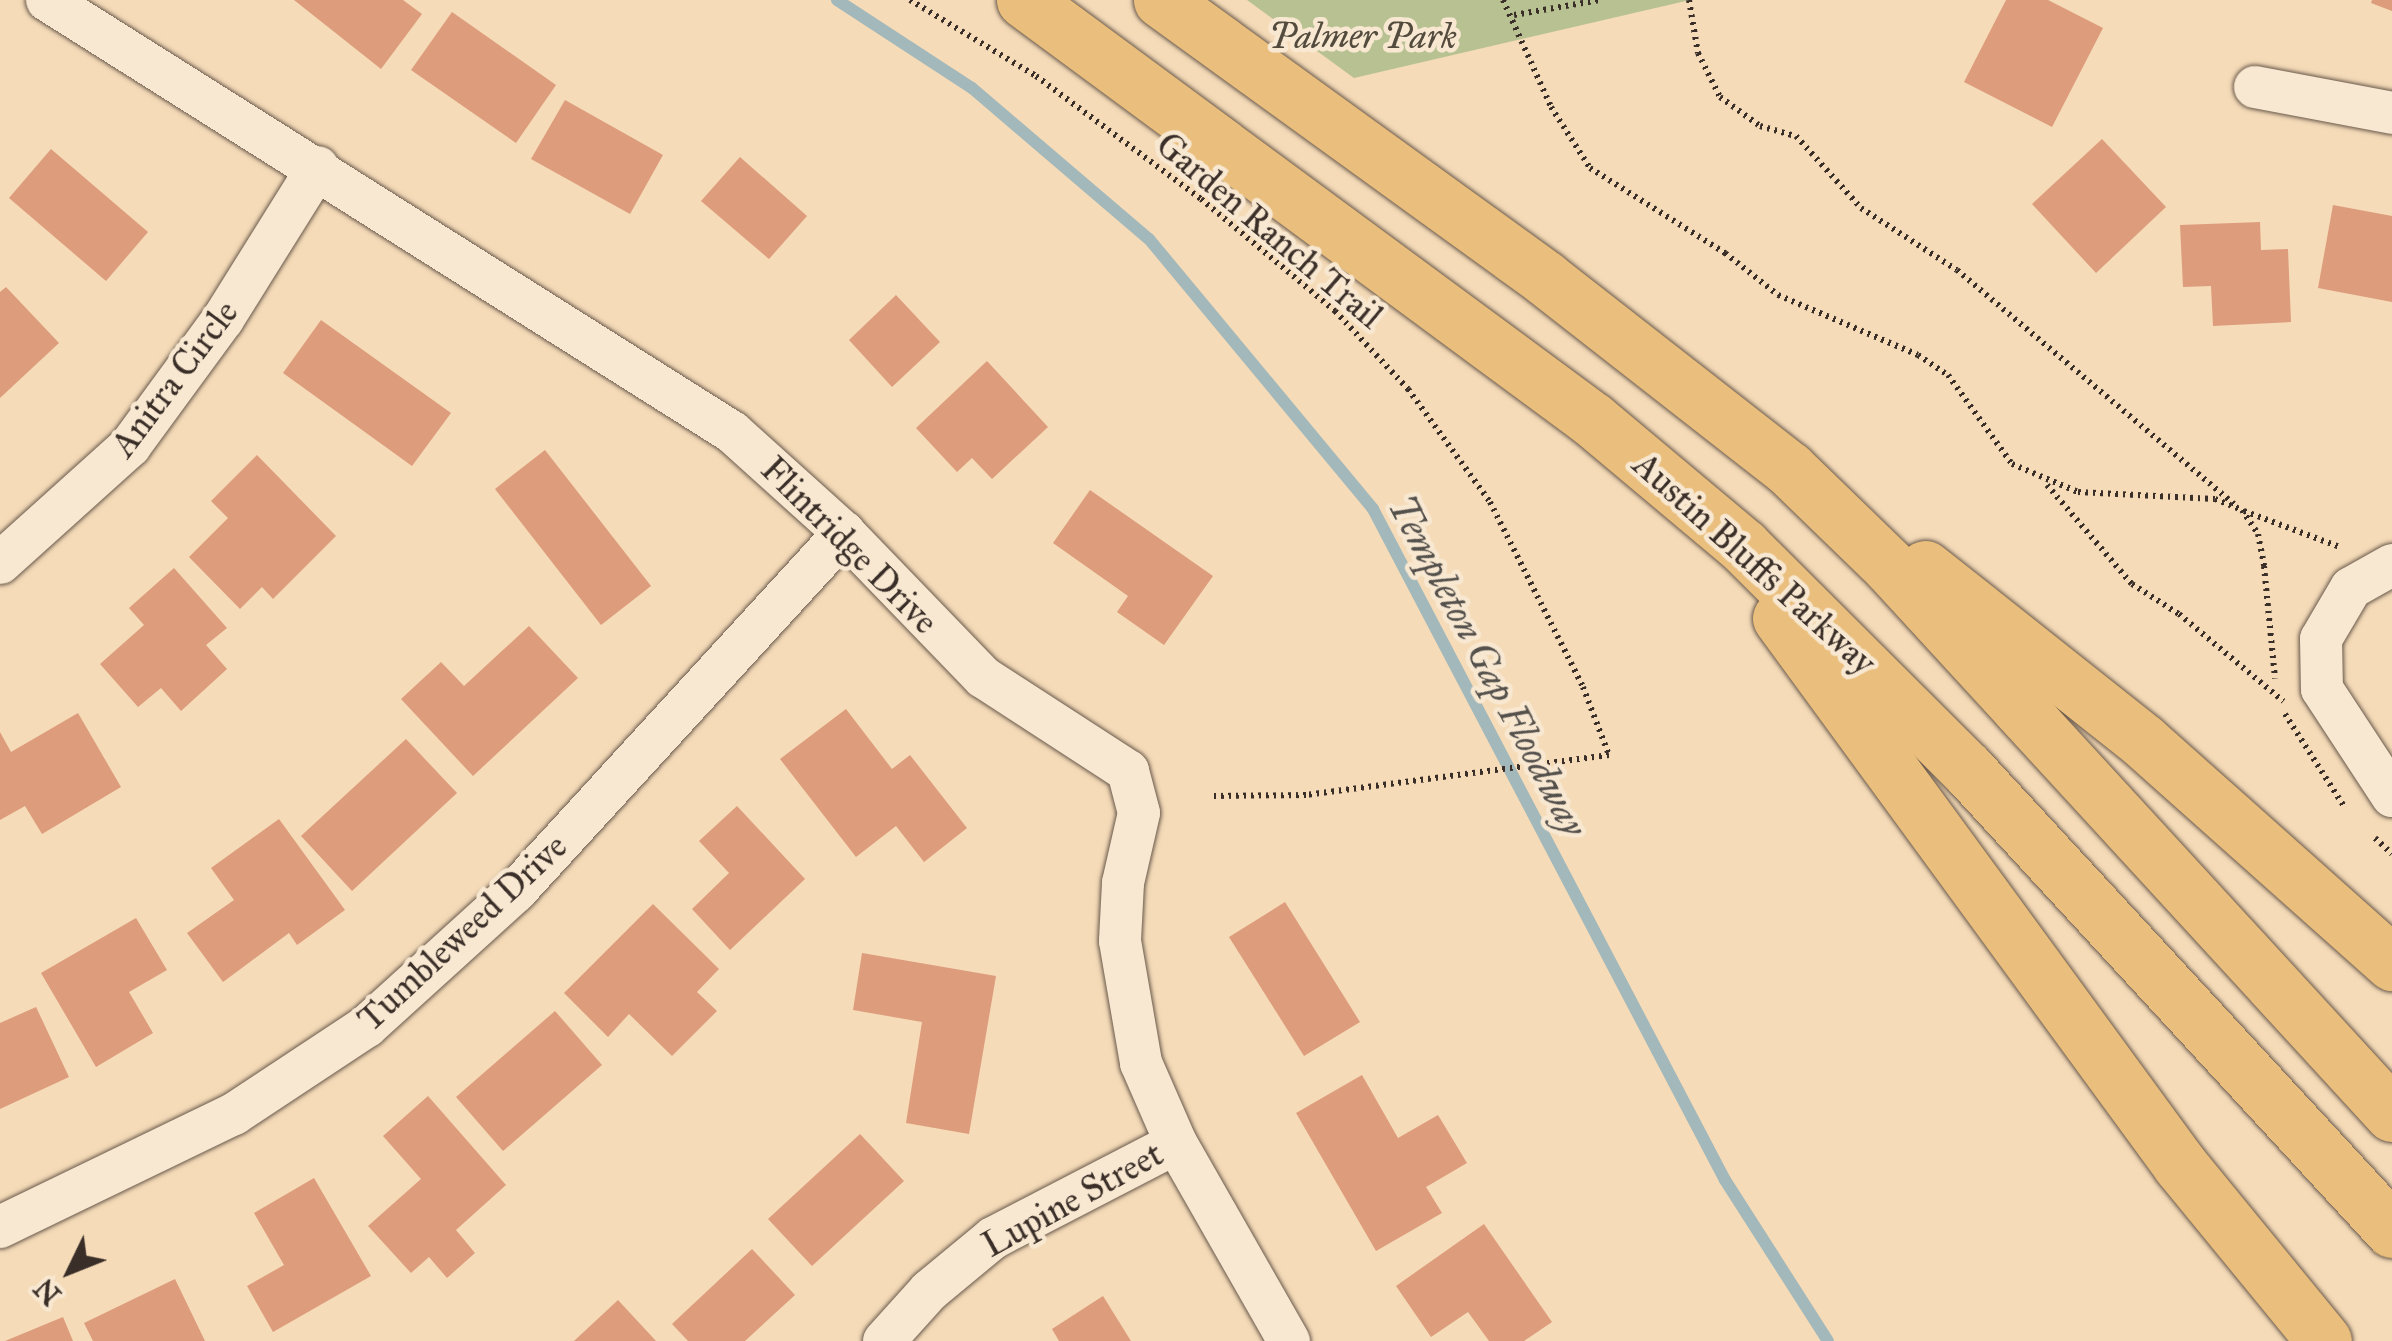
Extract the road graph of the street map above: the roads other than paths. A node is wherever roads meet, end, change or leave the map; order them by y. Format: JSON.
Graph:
{"nodes":[{"id":1,"x":48,"y":0,"type":"edge"},
{"id":2,"x":1024,"y":0,"type":"edge"},
{"id":3,"x":1161,"y":0,"type":"edge"},
{"id":4,"x":2255,"y":87,"type":"dead end"},
{"id":5,"x":2392,"y":114,"type":"edge"},
{"id":6,"x":318,"y":168,"type":"junction"},
{"id":7,"x":1790,"y":469,"type":"junction"},
{"id":8,"x":1670,"y":484,"type":"junction"},
{"id":9,"x":844,"y":532,"type":"junction"},
{"id":10,"x":0,"y":563,"type":"edge"},
{"id":11,"x":2390,"y":565,"type":"edge"},
{"id":12,"x":2379,"y":812,"type":"edge"},
{"id":13,"x":2392,"y":963,"type":"edge"},
{"id":14,"x":2392,"y":1114,"type":"edge"},
{"id":15,"x":1176,"y":1143,"type":"junction"},
{"id":16,"x":0,"y":1227,"type":"edge"},
{"id":17,"x":2392,"y":1230,"type":"edge"},
{"id":18,"x":884,"y":1341,"type":"edge"},
{"id":19,"x":1288,"y":1341,"type":"edge"},
{"id":20,"x":2324,"y":1341,"type":"edge"}],
"edges":[{"from":1,"to":6,"type":"street","name":"Flintridge Drive"},
{"from":2,"to":8,"type":"main road","name":"Austin Bluffs Parkway"},
{"from":3,"to":7,"type":"main road"},
{"from":4,"to":5,"type":"street"},
{"from":6,"to":9,"type":"street","name":"Flintridge Drive"},
{"from":6,"to":10,"type":"street","name":"Anitra Circle"},
{"from":7,"to":13,"type":"main road"},
{"from":7,"to":14,"type":"main road"},
{"from":8,"to":17,"type":"main road","name":"Austin Bluffs Parkway"},
{"from":8,"to":20,"type":"main road"},
{"from":9,"to":15,"type":"street","name":"Flintridge Drive"},
{"from":9,"to":16,"type":"street","name":"Tumbleweed Drive"},
{"from":11,"to":12,"type":"street"},
{"from":15,"to":18,"type":"street","name":"Lupine Street"},
{"from":15,"to":19,"type":"street","name":"Flintridge Drive"}]}
